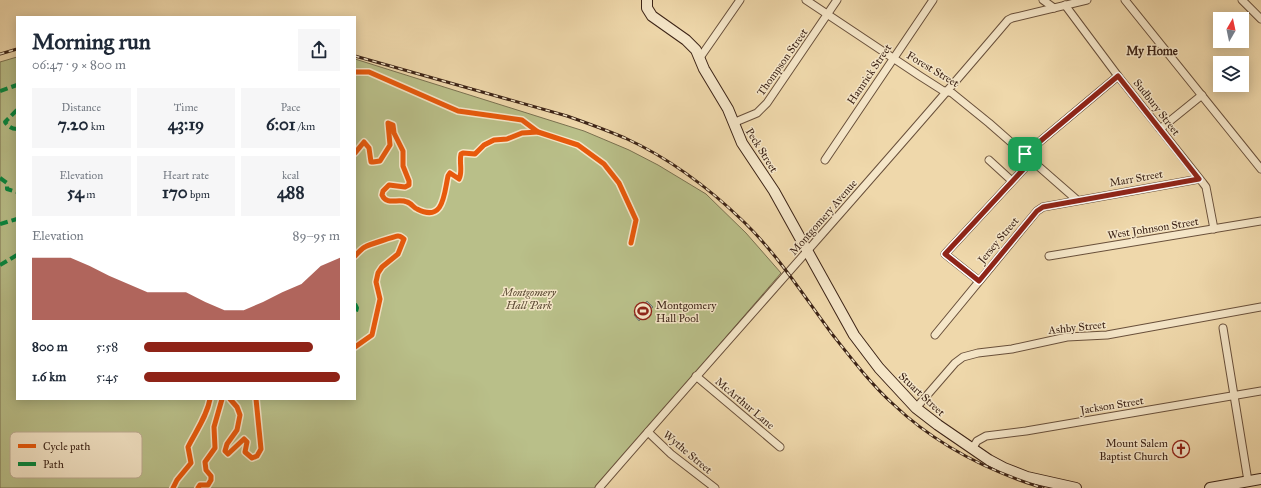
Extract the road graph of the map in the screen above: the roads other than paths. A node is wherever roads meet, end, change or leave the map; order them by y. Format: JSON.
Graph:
{"nodes":[{"id":1,"x":740,"y":0,"type":"edge"},
{"id":2,"x":806,"y":0,"type":"edge"},
{"id":3,"x":837,"y":0,"type":"edge"},
{"id":4,"x":932,"y":0,"type":"edge"},
{"id":5,"x":1043,"y":0,"type":"edge"},
{"id":6,"x":1087,"y":0,"type":"edge"},
{"id":7,"x":1125,"y":0,"type":"edge"},
{"id":8,"x":1242,"y":0,"type":"edge"},
{"id":9,"x":647,"y":2,"type":"edge"},
{"id":10,"x":1065,"y":6,"type":"junction"},
{"id":11,"x":1054,"y":8,"type":"junction"},
{"id":12,"x":827,"y":14,"type":"junction"},
{"id":13,"x":1261,"y":19,"type":"edge"},
{"id":14,"x":893,"y":58,"type":"junction"},
{"id":15,"x":699,"y":59,"type":"junction"},
{"id":16,"x":1118,"y":76,"type":"junction"},
{"id":17,"x":947,"y":91,"type":"junction"},
{"id":18,"x":1202,"y":95,"type":"junction"},
{"id":19,"x":733,"y":123,"type":"junction"},
{"id":20,"x":1160,"y":129,"type":"junction"},
{"id":21,"x":1025,"y":154,"type":"junction"},
{"id":22,"x":825,"y":160,"type":"dead end"},
{"id":23,"x":989,"y":160,"type":"dead end"},
{"id":24,"x":1032,"y":160,"type":"junction"},
{"id":25,"x":1261,"y":169,"type":"edge"},
{"id":26,"x":1199,"y":179,"type":"junction"},
{"id":27,"x":1012,"y":181,"type":"junction"},
{"id":28,"x":1077,"y":200,"type":"junction"},
{"id":29,"x":1261,"y":222,"type":"edge"},
{"id":30,"x":1214,"y":229,"type":"junction"},
{"id":31,"x":807,"y":252,"type":"junction"},
{"id":32,"x":1049,"y":256,"type":"dead end"},
{"id":33,"x":979,"y":281,"type":"junction"},
{"id":34,"x":1261,"y":307,"type":"edge"},
{"id":35,"x":1222,"y":328,"type":"dead end"},
{"id":36,"x":935,"y":335,"type":"dead end"},
{"id":37,"x":696,"y":376,"type":"junction"},
{"id":38,"x":1261,"y":391,"type":"edge"},
{"id":39,"x":1234,"y":396,"type":"junction"},
{"id":40,"x":916,"y":408,"type":"junction"},
{"id":41,"x":648,"y":432,"type":"junction"},
{"id":42,"x":780,"y":447,"type":"dead end"},
{"id":43,"x":972,"y":449,"type":"junction"},
{"id":44,"x":1261,"y":479,"type":"edge"},
{"id":45,"x":1248,"y":481,"type":"junction"},
{"id":46,"x":599,"y":488,"type":"edge"},
{"id":47,"x":715,"y":488,"type":"edge"},
{"id":48,"x":1076,"y":488,"type":"edge"},
{"id":49,"x":1210,"y":488,"type":"edge"}],
"edges":[{"from":1,"to":15,"type":"street"},
{"from":2,"to":12,"type":"street","name":"Forest Street"},
{"from":3,"to":12,"type":"street","name":"Thompson Street"},
{"from":4,"to":14,"type":"street","name":"Hamrick Street"},
{"from":5,"to":11,"type":"street"},
{"from":6,"to":10,"type":"street","name":"Montgomery Avenue"},
{"from":7,"to":18,"type":"street"},
{"from":8,"to":13,"type":"street"},
{"from":9,"to":15,"type":"street","name":"Peck Street"},
{"from":10,"to":11,"type":"street","name":"Montgomery Avenue"},
{"from":10,"to":16,"type":"street","name":"Sudbury Street"},
{"from":11,"to":17,"type":"street","name":"Montgomery Avenue"},
{"from":12,"to":14,"type":"street","name":"Forest Street"},
{"from":12,"to":19,"type":"street","name":"Thompson Street"},
{"from":14,"to":17,"type":"street","name":"Forest Street"},
{"from":14,"to":22,"type":"street","name":"Hamrick Street"},
{"from":15,"to":19,"type":"street","name":"Peck Street"},
{"from":16,"to":20,"type":"street","name":"Sudbury Street"},
{"from":16,"to":21,"type":"street"},
{"from":17,"to":21,"type":"street","name":"Forest Street"},
{"from":17,"to":31,"type":"street","name":"Montgomery Avenue"},
{"from":18,"to":20,"type":"street"},
{"from":18,"to":25,"type":"street"},
{"from":19,"to":31,"type":"street","name":"Peck Street"},
{"from":20,"to":26,"type":"street","name":"Sudbury Street"},
{"from":21,"to":24,"type":"street","name":"Forest Street"},
{"from":23,"to":27,"type":"street"},
{"from":24,"to":27,"type":"street"},
{"from":24,"to":28,"type":"street","name":"Forest Street"},
{"from":26,"to":28,"type":"street","name":"Marr Street"},
{"from":26,"to":30,"type":"street","name":"Sudbury Street"},
{"from":27,"to":33,"type":"street"},
{"from":28,"to":33,"type":"street","name":"Jersey Street"},
{"from":29,"to":30,"type":"street","name":"West Johnson Street"},
{"from":30,"to":32,"type":"street","name":"West Johnson Street"},
{"from":31,"to":37,"type":"street","name":"Montgomery Avenue"},
{"from":31,"to":40,"type":"street","name":"Stuart Street"},
{"from":33,"to":36,"type":"street","name":"Jersey Street"},
{"from":34,"to":40,"type":"street","name":"Ashby Street"},
{"from":35,"to":39,"type":"street"},
{"from":37,"to":41,"type":"street","name":"Montgomery Avenue"},
{"from":37,"to":42,"type":"street","name":"McArthur Lane"},
{"from":38,"to":39,"type":"street","name":"Jackson Street"},
{"from":39,"to":43,"type":"street","name":"Jackson Street"},
{"from":39,"to":45,"type":"street"},
{"from":40,"to":43,"type":"street","name":"Stuart Street"},
{"from":41,"to":46,"type":"street","name":"Montgomery Avenue"},
{"from":41,"to":47,"type":"street","name":"Wythe Street"},
{"from":43,"to":48,"type":"street","name":"Stuart Street"},
{"from":44,"to":45,"type":"street"},
{"from":45,"to":49,"type":"street"}]}
